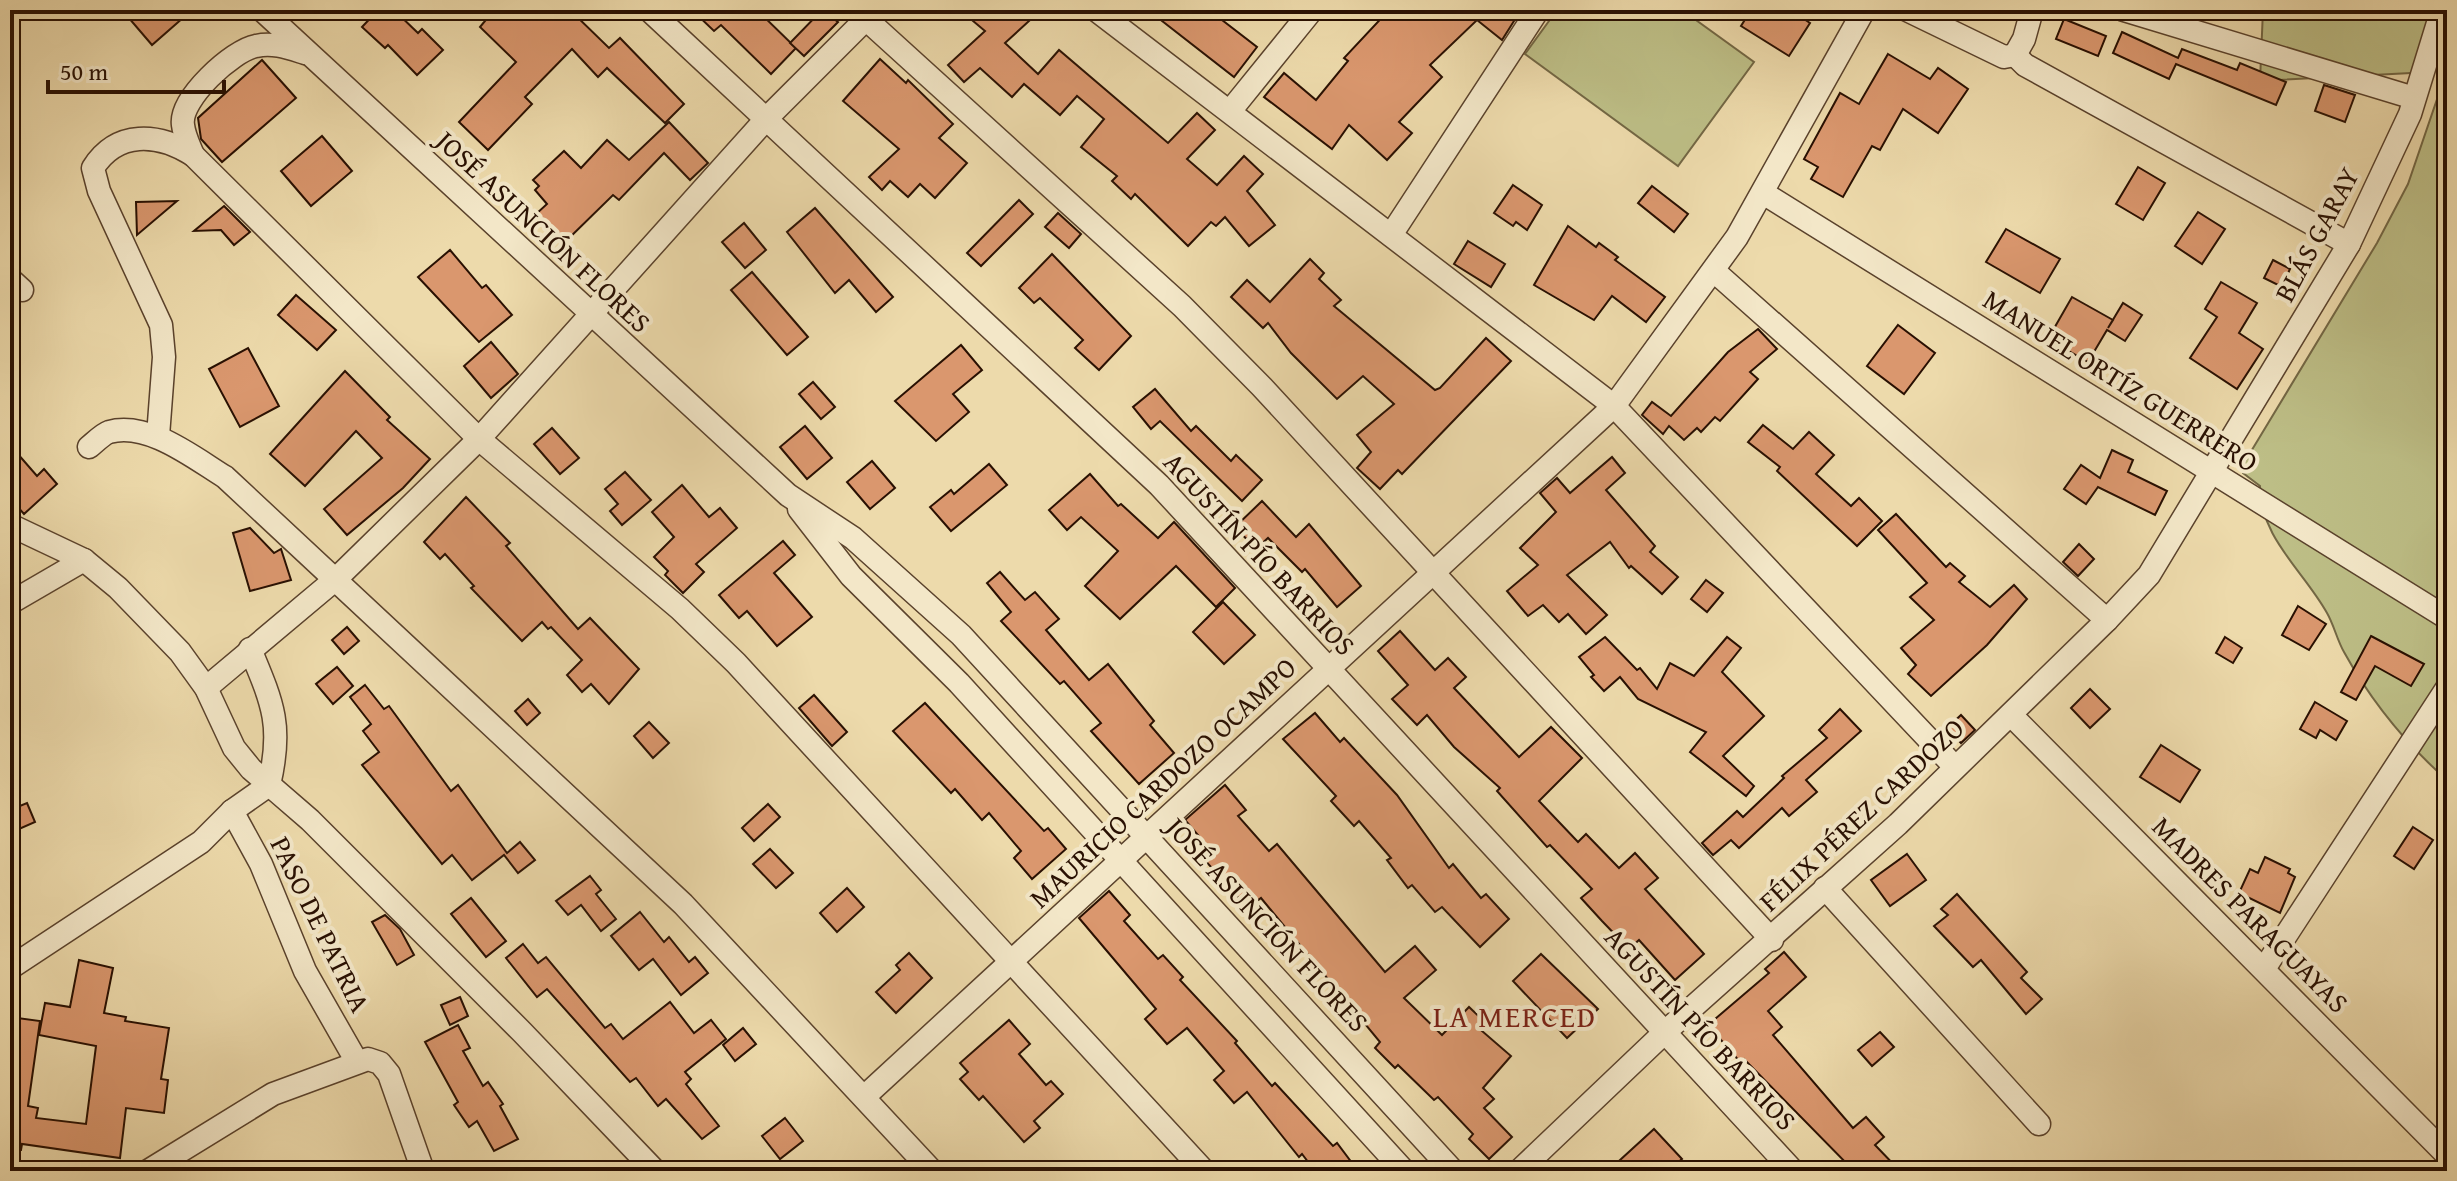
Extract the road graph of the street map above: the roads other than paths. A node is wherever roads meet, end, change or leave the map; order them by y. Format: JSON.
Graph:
{"nodes":[{"id":1,"x":262,"y":10,"type":"edge"},
{"id":2,"x":649,"y":10,"type":"edge"},
{"id":3,"x":1096,"y":10,"type":"edge"},
{"id":4,"x":1312,"y":10,"type":"edge"},
{"id":5,"x":1538,"y":10,"type":"edge"},
{"id":6,"x":1864,"y":10,"type":"edge"},
{"id":7,"x":1907,"y":10,"type":"edge"},
{"id":8,"x":2032,"y":10,"type":"edge"},
{"id":9,"x":2124,"y":10,"type":"edge"},
{"id":10,"x":2442,"y":10,"type":"edge"},
{"id":11,"x":871,"y":15,"type":"edge"},
{"id":12,"x":309,"y":54,"type":"junction"},
{"id":13,"x":2010,"y":56,"type":"junction"},
{"id":14,"x":2414,"y":98,"type":"junction"},
{"id":15,"x":1231,"y":110,"type":"junction"},
{"id":16,"x":767,"y":118,"type":"junction"},
{"id":17,"x":193,"y":155,"type":"junction"},
{"id":18,"x":1763,"y":193,"type":"junction"},
{"id":19,"x":1391,"y":235,"type":"junction"},
{"id":20,"x":2349,"y":244,"type":"junction"},
{"id":21,"x":1714,"y":271,"type":"junction"},
{"id":22,"x":590,"y":315,"type":"junction"},
{"id":23,"x":1614,"y":406,"type":"junction"},
{"id":24,"x":158,"y":436,"type":"junction"},
{"id":25,"x":479,"y":439,"type":"junction"},
{"id":26,"x":89,"y":447,"type":"dead end"},
{"id":27,"x":2213,"y":472,"type":"junction"},
{"id":28,"x":788,"y":495,"type":"junction"},
{"id":29,"x":10,"y":525,"type":"edge"},
{"id":30,"x":84,"y":560,"type":"junction"},
{"id":31,"x":1432,"y":573,"type":"junction"},
{"id":32,"x":337,"y":578,"type":"junction"},
{"id":33,"x":10,"y":603,"type":"edge"},
{"id":34,"x":2447,"y":618,"type":"edge"},
{"id":35,"x":2107,"y":620,"type":"junction"},
{"id":36,"x":250,"y":649,"type":"junction"},
{"id":37,"x":1328,"y":669,"type":"junction"},
{"id":38,"x":206,"y":688,"type":"junction"},
{"id":39,"x":2447,"y":688,"type":"edge"},
{"id":40,"x":2011,"y":715,"type":"junction"},
{"id":41,"x":1954,"y":766,"type":"junction"},
{"id":42,"x":269,"y":785,"type":"junction"},
{"id":43,"x":232,"y":811,"type":"junction"},
{"id":44,"x":1147,"y":837,"type":"junction"},
{"id":45,"x":1121,"y":860,"type":"junction"},
{"id":46,"x":1825,"y":888,"type":"junction"},
{"id":47,"x":1772,"y":940,"type":"junction"},
{"id":48,"x":1011,"y":962,"type":"junction"},
{"id":49,"x":10,"y":968,"type":"edge"},
{"id":50,"x":2264,"y":969,"type":"junction"},
{"id":51,"x":1665,"y":1032,"type":"junction"},
{"id":52,"x":357,"y":1062,"type":"junction"},
{"id":53,"x":864,"y":1097,"type":"junction"},
{"id":54,"x":2039,"y":1124,"type":"dead end"},
{"id":55,"x":2447,"y":1155,"type":"edge"},
{"id":56,"x":148,"y":1171,"type":"edge"},
{"id":57,"x":423,"y":1171,"type":"edge"},
{"id":58,"x":655,"y":1171,"type":"edge"},
{"id":59,"x":932,"y":1171,"type":"edge"},
{"id":60,"x":1204,"y":1171,"type":"edge"},
{"id":61,"x":1404,"y":1171,"type":"edge"},
{"id":62,"x":1453,"y":1171,"type":"edge"},
{"id":63,"x":1519,"y":1171,"type":"edge"},
{"id":64,"x":1793,"y":1171,"type":"edge"}],
"edges":[{"from":1,"to":12,"type":"street","name":"JOSÉ ASUNCIÓN FLORES"},
{"from":2,"to":16,"type":"street","name":"AGUSTÍN PÍO BARRIOS"},
{"from":3,"to":15,"type":"street"},
{"from":4,"to":15,"type":"street"},
{"from":5,"to":19,"type":"street"},
{"from":6,"to":18,"type":"street","name":"MAURICIO CARDOZO OCAMPO"},
{"from":7,"to":13,"type":"street"},
{"from":8,"to":13,"type":"street"},
{"from":9,"to":14,"type":"street"},
{"from":10,"to":14,"type":"street","name":"BLÁS GARAY"},
{"from":11,"to":16,"type":"street"},
{"from":11,"to":31,"type":"street"},
{"from":12,"to":17,"type":"street"},
{"from":12,"to":22,"type":"street","name":"JOSÉ ASUNCIÓN FLORES"},
{"from":13,"to":20,"type":"street"},
{"from":14,"to":20,"type":"street","name":"BLÁS GARAY"},
{"from":15,"to":19,"type":"street"},
{"from":16,"to":22,"type":"street"},
{"from":16,"to":37,"type":"street","name":"AGUSTÍN PÍO BARRIOS"},
{"from":17,"to":24,"type":"street"},
{"from":17,"to":25,"type":"street"},
{"from":18,"to":21,"type":"street","name":"MAURICIO CARDOZO OCAMPO"},
{"from":18,"to":27,"type":"street","name":"MANUEL ORTÍZ GUERRERO"},
{"from":19,"to":23,"type":"street"},
{"from":20,"to":27,"type":"street","name":"BLÁS GARAY"},
{"from":21,"to":23,"type":"street","name":"MAURICIO CARDOZO OCAMPO"},
{"from":21,"to":35,"type":"street"},
{"from":22,"to":25,"type":"street"},
{"from":22,"to":28,"type":"street","name":"JOSÉ ASUNCIÓN FLORES"},
{"from":23,"to":31,"type":"street","name":"MAURICIO CARDOZO OCAMPO"},
{"from":23,"to":41,"type":"street"},
{"from":24,"to":26,"type":"street"},
{"from":24,"to":32,"type":"street"},
{"from":25,"to":32,"type":"street"},
{"from":25,"to":48,"type":"street"},
{"from":27,"to":34,"type":"street","name":"MANUEL ORTÍZ GUERRERO"},
{"from":27,"to":35,"type":"street","name":"FÉLIX PÉREZ CARDOZO"},
{"from":28,"to":44,"type":"street","name":"JOSÉ ASUNCIÓN FLORES"},
{"from":28,"to":45,"type":"street","name":"JOSÉ ASUNCIÓN FLORES"},
{"from":29,"to":30,"type":"street"},
{"from":30,"to":33,"type":"street"},
{"from":30,"to":38,"type":"street"},
{"from":31,"to":37,"type":"street","name":"MAURICIO CARDOZO OCAMPO"},
{"from":31,"to":47,"type":"street"},
{"from":32,"to":36,"type":"street"},
{"from":32,"to":53,"type":"street"},
{"from":35,"to":40,"type":"street","name":"FÉLIX PÉREZ CARDOZO"},
{"from":36,"to":38,"type":"street"},
{"from":36,"to":42,"type":"street"},
{"from":37,"to":44,"type":"street","name":"MAURICIO CARDOZO OCAMPO"},
{"from":37,"to":51,"type":"street","name":"AGUSTÍN PÍO BARRIOS"},
{"from":38,"to":42,"type":"street"},
{"from":39,"to":50,"type":"street"},
{"from":40,"to":41,"type":"street","name":"FÉLIX PÉREZ CARDOZO"},
{"from":40,"to":50,"type":"street","name":"MADRES PARAGUAYAS"},
{"from":41,"to":46,"type":"street","name":"FÉLIX PÉREZ CARDOZO"},
{"from":42,"to":43,"type":"street"},
{"from":42,"to":58,"type":"street"},
{"from":43,"to":49,"type":"street"},
{"from":43,"to":52,"type":"street","name":"PASO DE PATRIA"},
{"from":44,"to":45,"type":"street","name":"MAURICIO CARDOZO OCAMPO"},
{"from":44,"to":62,"type":"street","name":"JOSÉ ASUNCIÓN FLORES"},
{"from":45,"to":48,"type":"street","name":"MAURICIO CARDOZO OCAMPO"},
{"from":45,"to":61,"type":"street","name":"JOSÉ ASUNCIÓN FLORES"},
{"from":46,"to":47,"type":"street","name":"FÉLIX PÉREZ CARDOZO"},
{"from":46,"to":54,"type":"street"},
{"from":47,"to":51,"type":"street","name":"FÉLIX PÉREZ CARDOZO"},
{"from":48,"to":53,"type":"street","name":"MAURICIO CARDOZO OCAMPO"},
{"from":48,"to":60,"type":"street"},
{"from":50,"to":55,"type":"street","name":"MADRES PARAGUAYAS"},
{"from":51,"to":63,"type":"street","name":"FÉLIX PÉREZ CARDOZO"},
{"from":51,"to":64,"type":"street","name":"AGUSTÍN PÍO BARRIOS"},
{"from":52,"to":56,"type":"street"},
{"from":52,"to":57,"type":"street"},
{"from":53,"to":59,"type":"street"}]}
